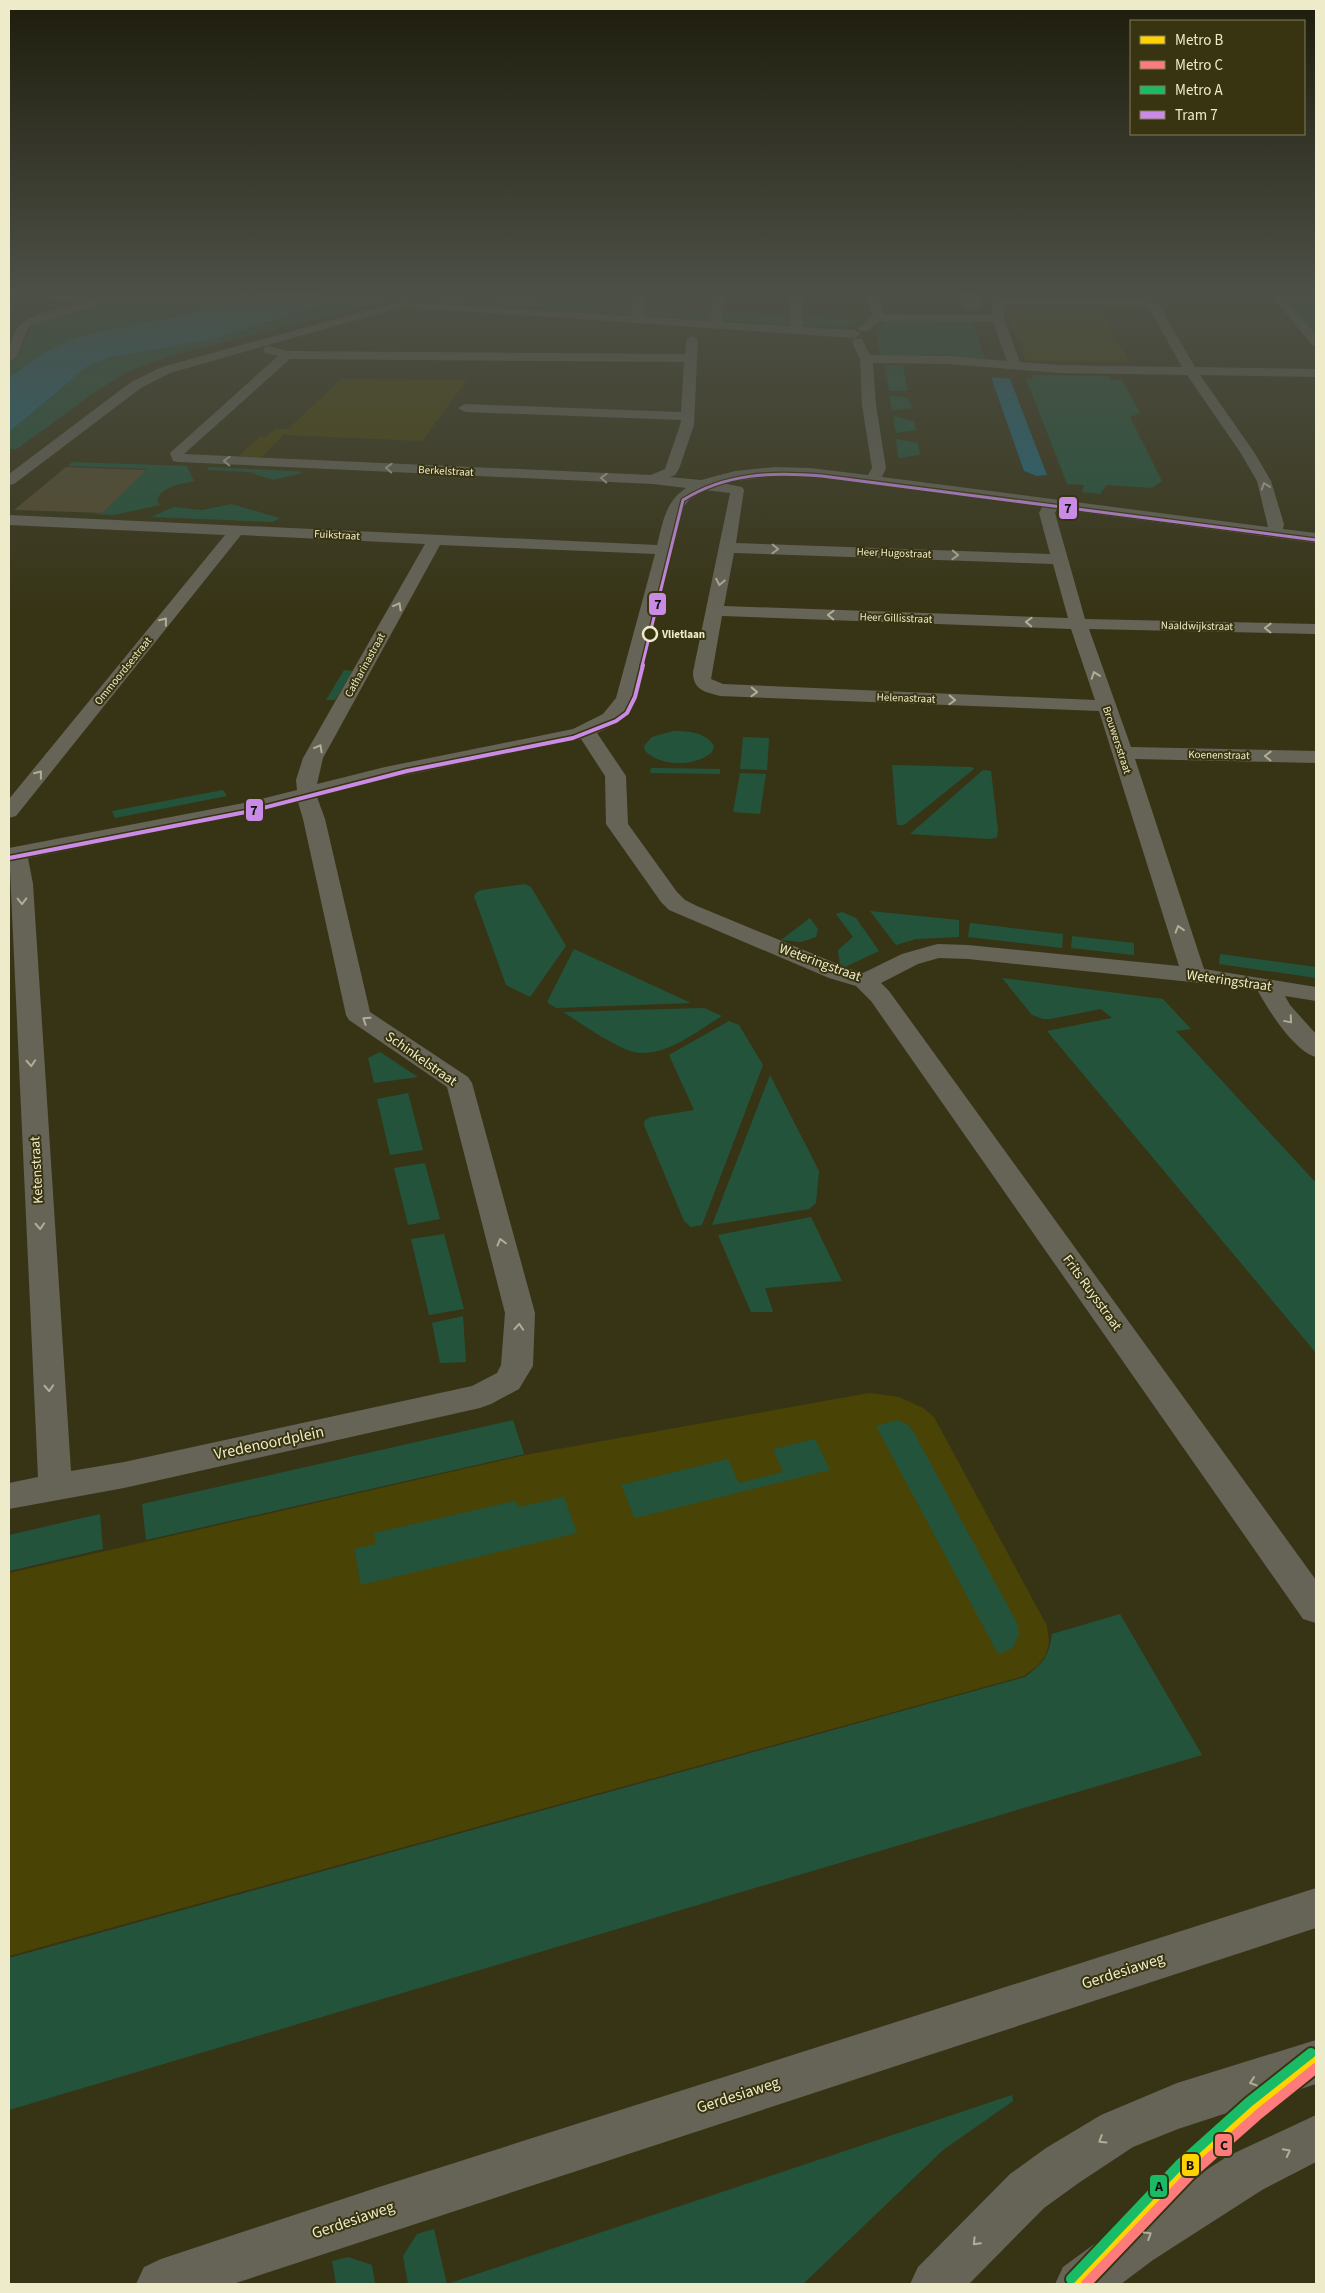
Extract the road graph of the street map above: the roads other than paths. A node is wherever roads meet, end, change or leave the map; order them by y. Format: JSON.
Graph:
{"nodes":[{"id":1,"x":118,"y":398,"type":"edge"},
{"id":2,"x":238,"y":398,"type":"edge"},
{"id":3,"x":689,"y":398,"type":"edge"},
{"id":4,"x":868,"y":398,"type":"edge"},
{"id":5,"x":1209,"y":398,"type":"edge"},
{"id":6,"x":465,"y":408,"type":"dead end"},
{"id":7,"x":688,"y":416,"type":"junction"},
{"id":8,"x":653,"y":480,"type":"junction"},
{"id":9,"x":872,"y":480,"type":"junction"},
{"id":10,"x":9,"y":481,"type":"edge"},
{"id":11,"x":705,"y":484,"type":"junction"},
{"id":12,"x":1051,"y":504,"type":"junction"},
{"id":13,"x":9,"y":520,"type":"edge"},
{"id":14,"x":237,"y":530,"type":"junction"},
{"id":15,"x":1274,"y":533,"type":"junction"},
{"id":16,"x":1316,"y":538,"type":"edge"},
{"id":17,"x":435,"y":540,"type":"junction"},
{"id":18,"x":727,"y":548,"type":"junction"},
{"id":19,"x":665,"y":550,"type":"junction"},
{"id":20,"x":1061,"y":559,"type":"junction"},
{"id":21,"x":715,"y":612,"type":"junction"},
{"id":22,"x":1078,"y":624,"type":"junction"},
{"id":23,"x":1316,"y":629,"type":"edge"},
{"id":24,"x":1106,"y":706,"type":"junction"},
{"id":25,"x":586,"y":732,"type":"junction"},
{"id":26,"x":1123,"y":753,"type":"junction"},
{"id":27,"x":1316,"y":756,"type":"edge"},
{"id":28,"x":305,"y":793,"type":"junction"},
{"id":29,"x":9,"y":812,"type":"edge"},
{"id":30,"x":12,"y":854,"type":"edge"},
{"id":31,"x":1194,"y":976,"type":"junction"},
{"id":32,"x":866,"y":981,"type":"junction"},
{"id":33,"x":1268,"y":987,"type":"junction"},
{"id":34,"x":1316,"y":994,"type":"edge"},
{"id":35,"x":1316,"y":1049,"type":"edge"},
{"id":36,"x":516,"y":1366,"type":"joint"},
{"id":37,"x":55,"y":1488,"type":"junction"},
{"id":38,"x":9,"y":1496,"type":"edge"},
{"id":39,"x":1316,"y":1608,"type":"edge"},
{"id":40,"x":1316,"y":1908,"type":"edge"},
{"id":41,"x":1316,"y":2062,"type":"edge"},
{"id":42,"x":1316,"y":2138,"type":"edge"},
{"id":43,"x":161,"y":2284,"type":"edge"},
{"id":44,"x":935,"y":2284,"type":"edge"},
{"id":45,"x":1080,"y":2284,"type":"edge"}],
"edges":[{"from":1,"to":10,"type":"street"},
{"from":8,"to":2,"type":"street","name":"Berkelstraat","one_way":true},
{"from":3,"to":7,"type":"street"},
{"from":4,"to":9,"type":"street"},
{"from":15,"to":5,"type":"street","one_way":true},
{"from":6,"to":7,"type":"street"},
{"from":7,"to":8,"type":"street"},
{"from":8,"to":11,"type":"street","name":"Berkelstraat"},
{"from":9,"to":11,"type":"street"},
{"from":9,"to":12,"type":"street"},
{"from":11,"to":18,"type":"street"},
{"from":11,"to":19,"type":"street"},
{"from":12,"to":15,"type":"street"},
{"from":12,"to":20,"type":"street","name":"Brouwersstraat"},
{"from":13,"to":14,"type":"street","name":"Fuikstraat"},
{"from":14,"to":17,"type":"street","name":"Fuikstraat"},
{"from":29,"to":14,"type":"street","name":"Ommoordsestraat","one_way":true},
{"from":15,"to":16,"type":"street"},
{"from":17,"to":19,"type":"street","name":"Fuikstraat"},
{"from":28,"to":17,"type":"street","name":"Catharinastraat","one_way":true},
{"from":18,"to":20,"type":"street","name":"Heer Hugostraat","one_way":true},
{"from":18,"to":21,"type":"street","one_way":true},
{"from":19,"to":25,"type":"street"},
{"from":20,"to":22,"type":"street","name":"Brouwersstraat"},
{"from":22,"to":21,"type":"street","name":"Heer Gillisstraat","one_way":true},
{"from":21,"to":24,"type":"street","name":"Helenastraat","one_way":true},
{"from":23,"to":22,"type":"street","name":"Naaldwijkstraat","one_way":true},
{"from":24,"to":22,"type":"street","name":"Brouwersstraat","one_way":true},
{"from":24,"to":26,"type":"street","name":"Brouwersstraat"},
{"from":25,"to":28,"type":"street"},
{"from":25,"to":32,"type":"street","name":"Weteringstraat"},
{"from":27,"to":26,"type":"street","name":"Koenenstraat","one_way":true},
{"from":31,"to":26,"type":"street","name":"Brouwersstraat","one_way":true},
{"from":28,"to":30,"type":"street"},
{"from":36,"to":28,"type":"street","name":"Schinkelstraat","one_way":true},
{"from":30,"to":37,"type":"street","name":"Ketenstraat","one_way":true},
{"from":31,"to":32,"type":"street","name":"Weteringstraat"},
{"from":31,"to":33,"type":"street","name":"Weteringstraat"},
{"from":32,"to":39,"type":"street","name":"Frits Ruysstraat"},
{"from":33,"to":34,"type":"street","name":"Weteringstraat"},
{"from":33,"to":35,"type":"street","one_way":true},
{"from":36,"to":37,"type":"street","name":"Vredenoordplein"},
{"from":37,"to":38,"type":"street","name":"Vredenoordplein"},
{"from":40,"to":43,"type":"street","name":"Gerdesiaweg"},
{"from":41,"to":44,"type":"street","one_way":true},
{"from":45,"to":42,"type":"street","one_way":true}]}
